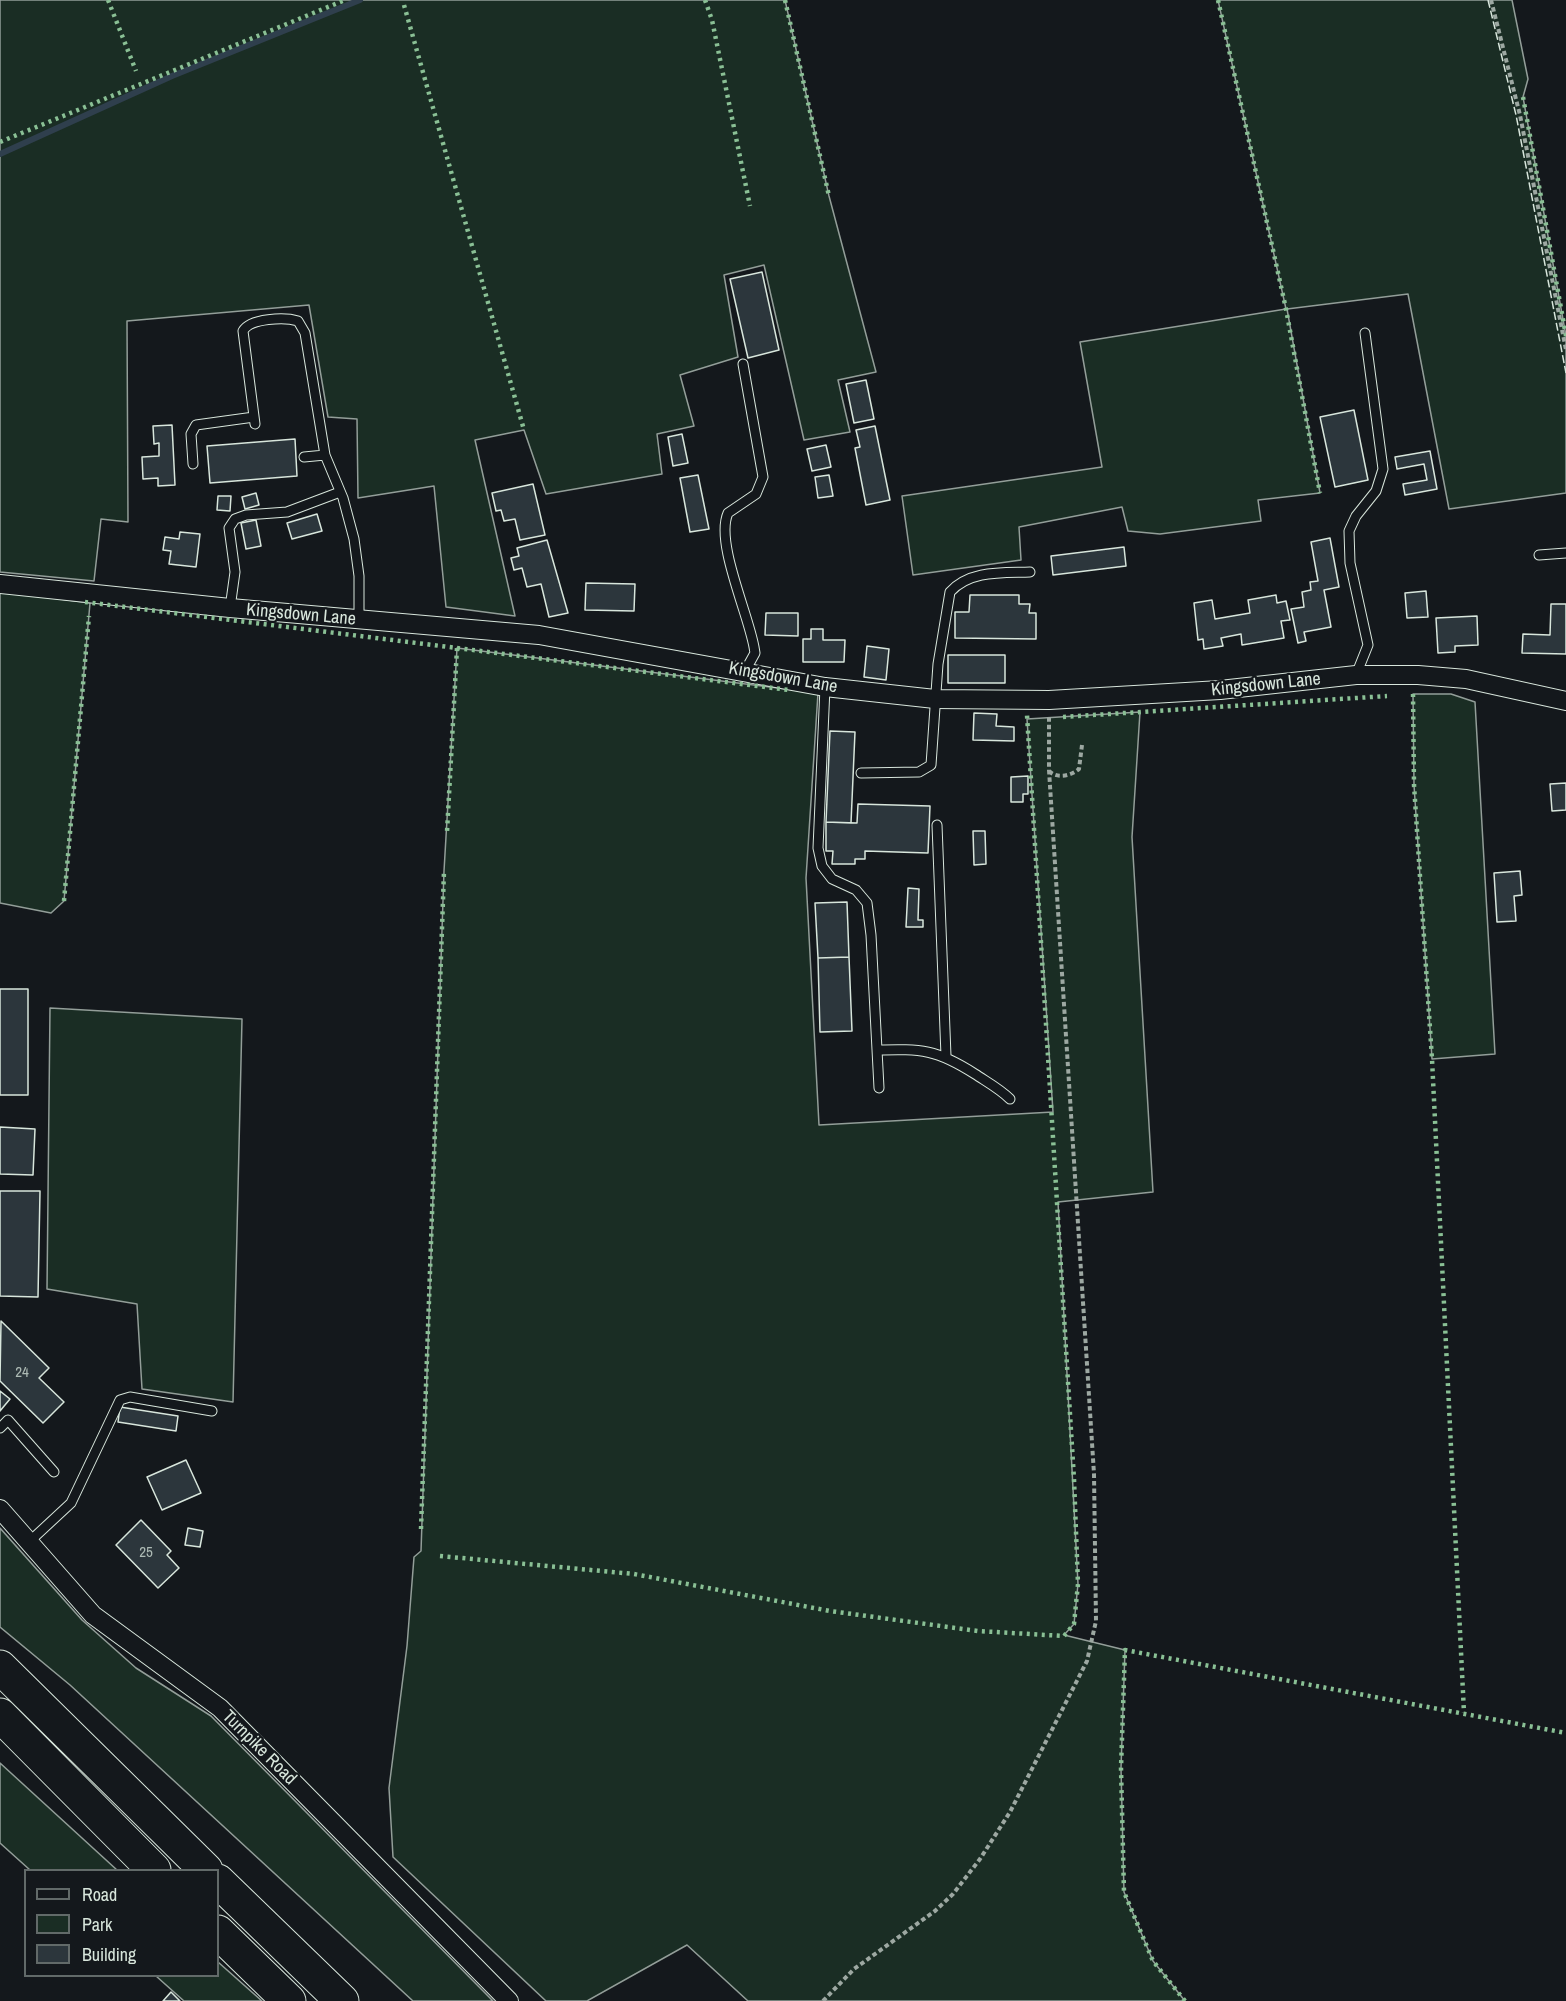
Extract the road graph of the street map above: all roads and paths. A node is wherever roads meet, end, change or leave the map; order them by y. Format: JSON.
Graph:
{"nodes":[{"id":1,"x":1491,"y":0,"type":"edge"},
{"id":2,"x":1365,"y":333,"type":"dead end"},
{"id":3,"x":1566,"y":350,"type":"edge"},
{"id":4,"x":743,"y":364,"type":"dead end"},
{"id":5,"x":325,"y":455,"type":"junction"},
{"id":6,"x":304,"y":457,"type":"dead end"},
{"id":7,"x":193,"y":464,"type":"dead end"},
{"id":8,"x":340,"y":492,"type":"junction"},
{"id":9,"x":1566,"y":553,"type":"edge"},
{"id":10,"x":1539,"y":555,"type":"dead end"},
{"id":11,"x":1030,"y":572,"type":"dead end"},
{"id":12,"x":0,"y":584,"type":"edge"},
{"id":13,"x":230,"y":608,"type":"junction"},
{"id":14,"x":359,"y":620,"type":"junction"},
{"id":15,"x":745,"y":671,"type":"junction"},
{"id":16,"x":1356,"y":675,"type":"junction"},
{"id":17,"x":825,"y":687,"type":"junction"},
{"id":18,"x":935,"y":699,"type":"junction"},
{"id":19,"x":1049,"y":700,"type":"junction"},
{"id":20,"x":1566,"y":701,"type":"edge"},
{"id":21,"x":1082,"y":745,"type":"dead end"},
{"id":22,"x":1049,"y":770,"type":"junction"},
{"id":23,"x":861,"y":773,"type":"dead end"},
{"id":24,"x":937,"y":825,"type":"dead end"},
{"id":25,"x":877,"y":1050,"type":"junction"},
{"id":26,"x":946,"y":1056,"type":"junction"},
{"id":27,"x":879,"y":1088,"type":"dead end"},
{"id":28,"x":1010,"y":1099,"type":"dead end"},
{"id":29,"x":212,"y":1411,"type":"dead end"},
{"id":30,"x":0,"y":1428,"type":"edge"},
{"id":31,"x":54,"y":1472,"type":"dead end"},
{"id":32,"x":0,"y":1509,"type":"edge"},
{"id":33,"x":29,"y":1542,"type":"junction"},
{"id":34,"x":0,"y":1667,"type":"edge"},
{"id":35,"x":0,"y":1716,"type":"edge"},
{"id":36,"x":0,"y":1728,"type":"edge"},
{"id":37,"x":75,"y":1793,"type":"junction"},
{"id":38,"x":153,"y":1869,"type":"edge"},
{"id":39,"x":205,"y":1869,"type":"edge"},
{"id":40,"x":219,"y":1882,"type":"edge"},
{"id":41,"x":219,"y":1933,"type":"edge"},
{"id":42,"x":290,"y":2001,"type":"edge"},
{"id":43,"x":342,"y":2001,"type":"edge"},
{"id":44,"x":509,"y":2001,"type":"edge"},
{"id":45,"x":823,"y":2001,"type":"edge"}],
"edges":[{"from":1,"to":3,"type":"path"},
{"from":2,"to":16,"type":"lane"},
{"from":4,"to":15,"type":"lane"},
{"from":5,"to":6,"type":"lane"},
{"from":5,"to":7,"type":"lane"},
{"from":5,"to":8,"type":"lane"},
{"from":8,"to":13,"type":"lane"},
{"from":8,"to":14,"type":"lane"},
{"from":9,"to":10,"type":"lane"},
{"from":11,"to":18,"type":"lane"},
{"from":12,"to":13,"type":"street","name":"Kingsdown Lane"},
{"from":13,"to":14,"type":"street","name":"Kingsdown Lane"},
{"from":14,"to":15,"type":"street","name":"Kingsdown Lane"},
{"from":15,"to":17,"type":"street","name":"Kingsdown Lane"},
{"from":16,"to":19,"type":"street","name":"Kingsdown Lane"},
{"from":16,"to":20,"type":"street","name":"Kingsdown Lane"},
{"from":17,"to":18,"type":"street","name":"Kingsdown Lane"},
{"from":17,"to":25,"type":"lane"},
{"from":18,"to":19,"type":"street","name":"Kingsdown Lane"},
{"from":18,"to":23,"type":"lane"},
{"from":19,"to":22,"type":"path"},
{"from":21,"to":22,"type":"path"},
{"from":22,"to":45,"type":"path"},
{"from":24,"to":26,"type":"lane"},
{"from":25,"to":26,"type":"lane"},
{"from":25,"to":27,"type":"lane"},
{"from":26,"to":28,"type":"lane"},
{"from":29,"to":33,"type":"lane"},
{"from":30,"to":31,"type":"lane"},
{"from":32,"to":33,"type":"street","name":"Turnpike Road"},
{"from":33,"to":44,"type":"street","name":"Turnpike Road"},
{"from":34,"to":39,"type":"highway"},
{"from":35,"to":37,"type":"highway"},
{"from":36,"to":37,"type":"highway"},
{"from":37,"to":38,"type":"highway"},
{"from":40,"to":43,"type":"highway"},
{"from":41,"to":42,"type":"highway"}]}
